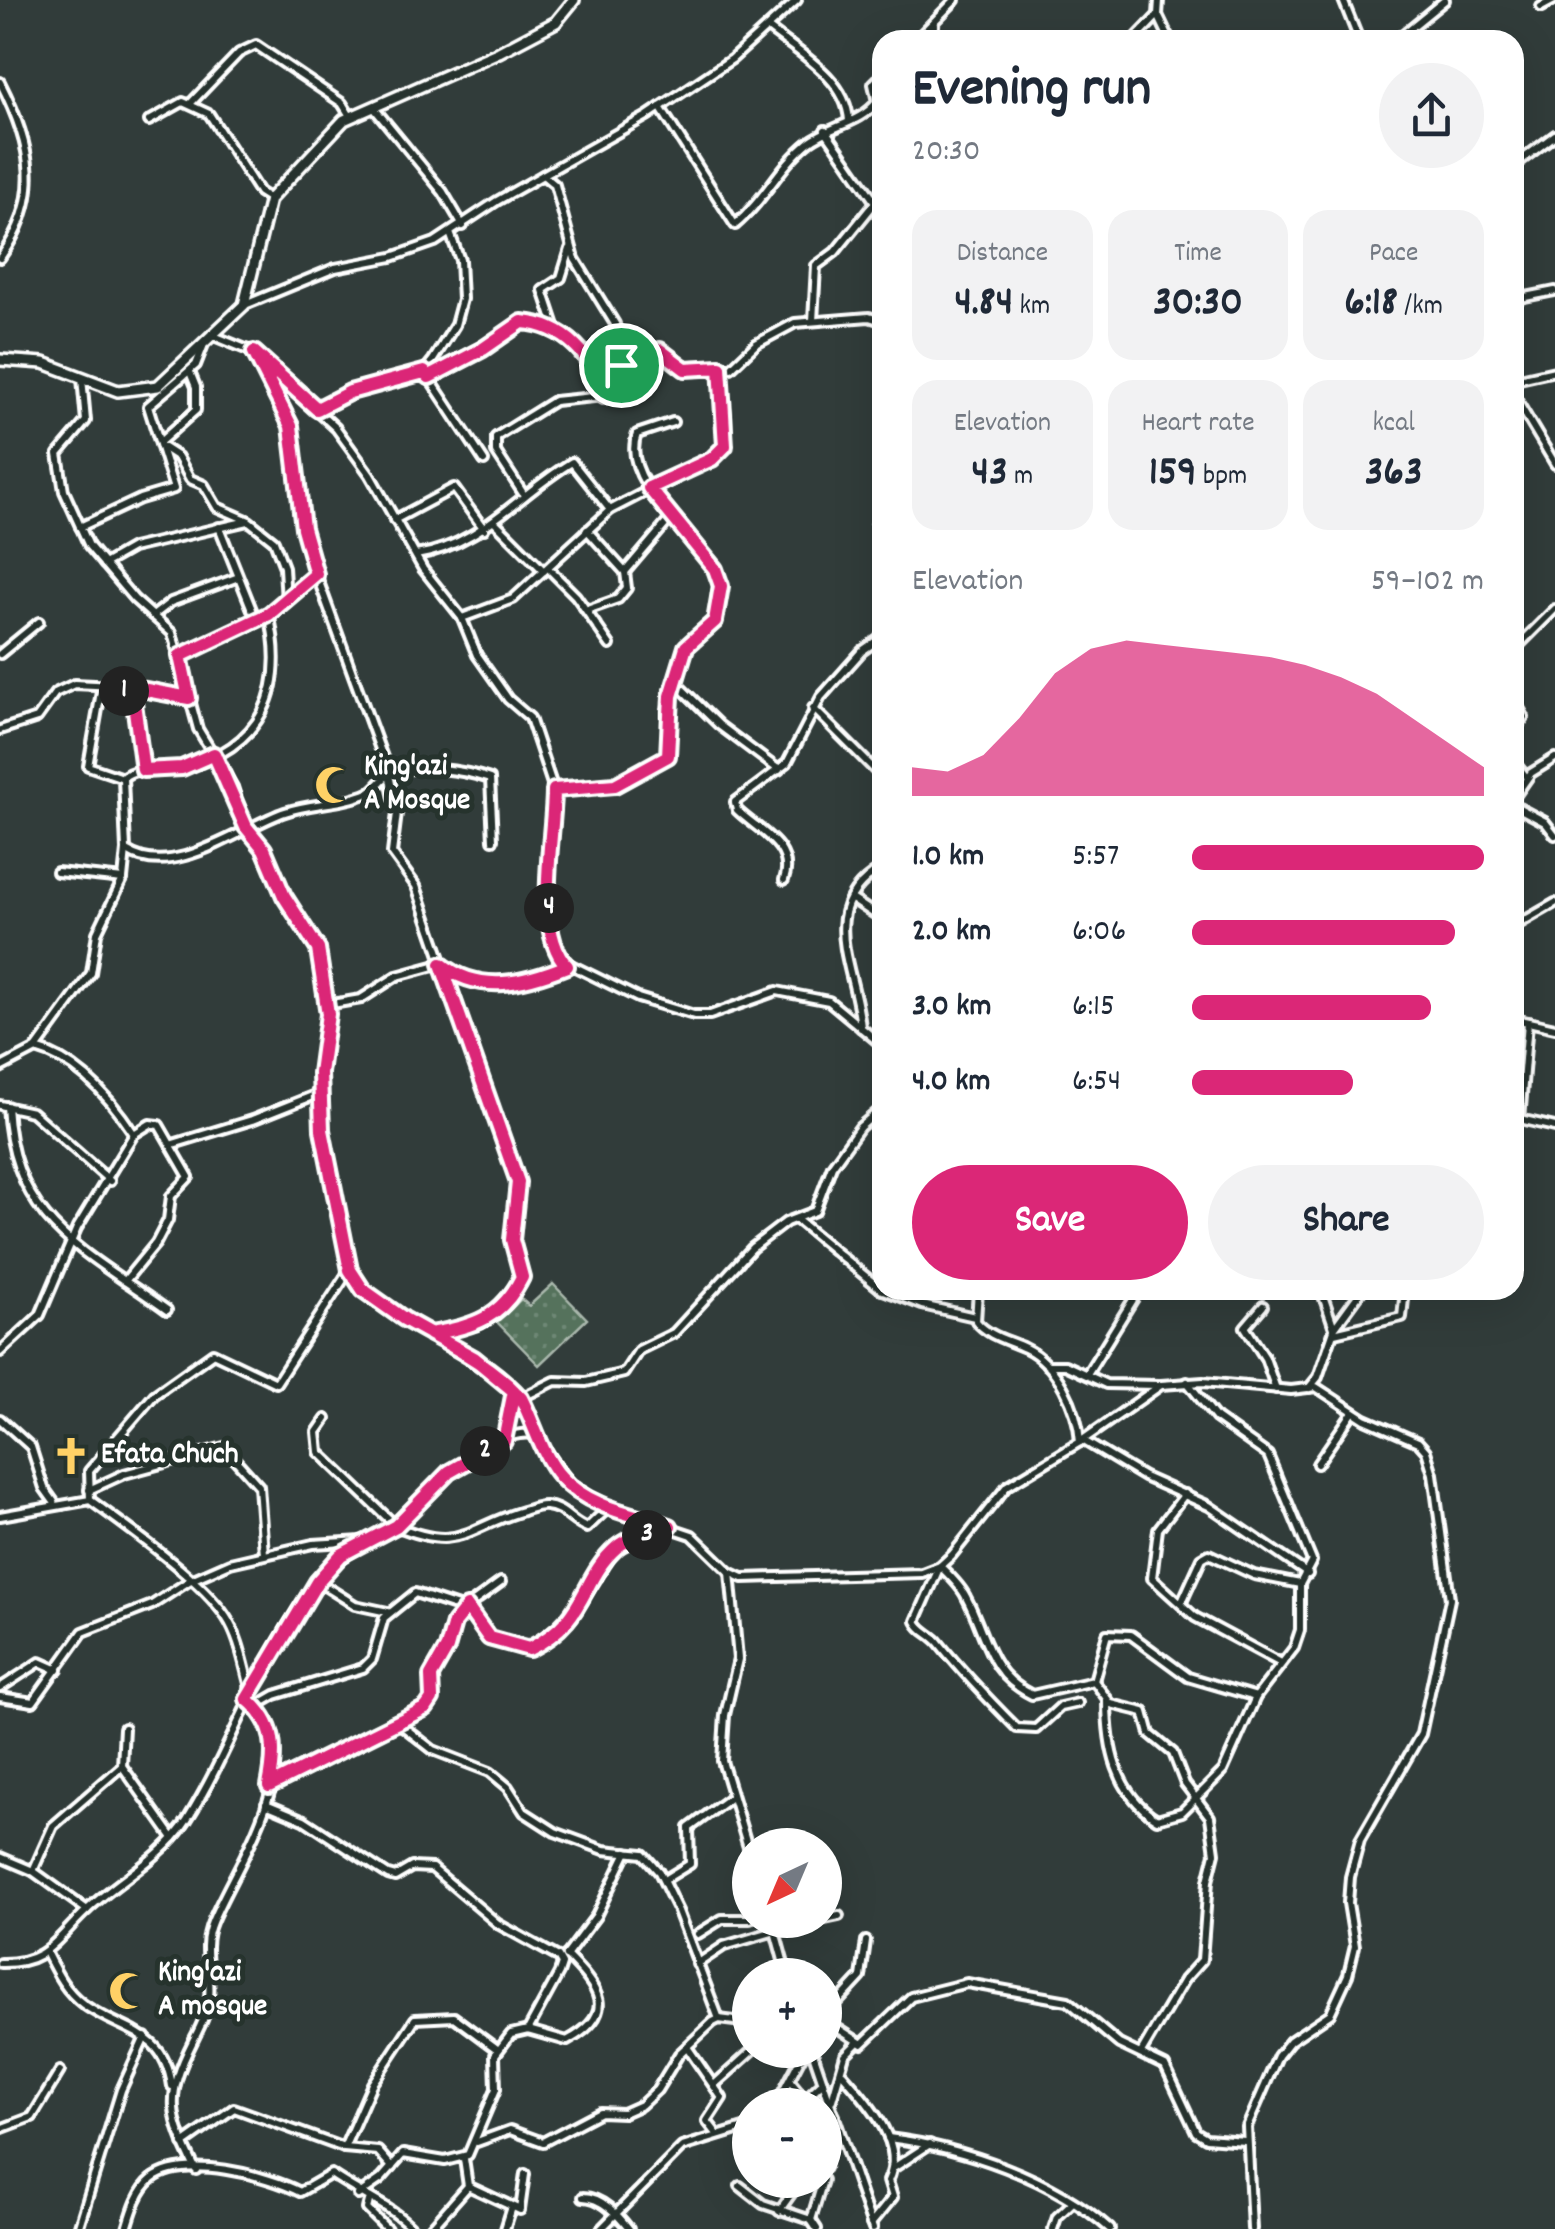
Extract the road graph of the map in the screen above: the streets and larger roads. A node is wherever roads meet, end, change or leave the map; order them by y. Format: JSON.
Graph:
{"nodes":[{"id":1,"x":574,"y":0,"type":"edge"},
{"id":2,"x":797,"y":0,"type":"edge"},
{"id":3,"x":955,"y":0,"type":"edge"},
{"id":4,"x":1158,"y":0,"type":"edge"},
{"id":5,"x":1343,"y":0,"type":"edge"},
{"id":6,"x":1445,"y":0,"type":"edge"},
{"id":7,"x":1554,"y":0,"type":"edge"},
{"id":8,"x":1541,"y":8,"type":"dead end"},
{"id":9,"x":1158,"y":15,"type":"junction"},
{"id":10,"x":934,"y":24,"type":"junction"},
{"id":11,"x":768,"y":28,"type":"junction"},
{"id":12,"x":927,"y":30,"type":"edge"},
{"id":13,"x":934,"y":30,"type":"edge"},
{"id":14,"x":1144,"y":30,"type":"edge"},
{"id":15,"x":1165,"y":30,"type":"edge"},
{"id":16,"x":1355,"y":30,"type":"edge"},
{"id":17,"x":1408,"y":30,"type":"edge"},
{"id":18,"x":0,"y":82,"type":"edge"},
{"id":19,"x":190,"y":104,"type":"junction"},
{"id":20,"x":660,"y":107,"type":"junction"},
{"id":21,"x":872,"y":107,"type":"edge"},
{"id":22,"x":374,"y":108,"type":"junction"},
{"id":23,"x":350,"y":116,"type":"junction"},
{"id":24,"x":849,"y":120,"type":"junction"},
{"id":25,"x":150,"y":121,"type":"dead end"},
{"id":26,"x":824,"y":130,"type":"junction"},
{"id":27,"x":1555,"y":134,"type":"edge"},
{"id":28,"x":1524,"y":157,"type":"edge"},
{"id":29,"x":543,"y":176,"type":"junction"},
{"id":30,"x":872,"y":196,"type":"edge"},
{"id":31,"x":270,"y":199,"type":"junction"},
{"id":32,"x":872,"y":207,"type":"edge"},
{"id":33,"x":463,"y":226,"type":"junction"},
{"id":34,"x":450,"y":233,"type":"junction"},
{"id":35,"x":570,"y":248,"type":"junction"},
{"id":36,"x":0,"y":258,"type":"edge"},
{"id":37,"x":1555,"y":291,"type":"edge"},
{"id":38,"x":1524,"y":297,"type":"edge"},
{"id":39,"x":244,"y":306,"type":"junction"},
{"id":40,"x":872,"y":318,"type":"edge"},
{"id":41,"x":813,"y":320,"type":"junction"},
{"id":42,"x":558,"y":333,"type":"junction"},
{"id":43,"x":214,"y":336,"type":"junction"},
{"id":44,"x":202,"y":347,"type":"junction"},
{"id":45,"x":254,"y":352,"type":"junction"},
{"id":46,"x":0,"y":360,"type":"edge"},
{"id":47,"x":621,"y":365,"type":"junction"},
{"id":48,"x":720,"y":367,"type":"junction"},
{"id":49,"x":1555,"y":371,"type":"edge"},
{"id":50,"x":190,"y":372,"type":"junction"},
{"id":51,"x":426,"y":374,"type":"junction"},
{"id":52,"x":82,"y":378,"type":"junction"},
{"id":53,"x":1524,"y":378,"type":"edge"},
{"id":54,"x":604,"y":396,"type":"junction"},
{"id":55,"x":317,"y":409,"type":"junction"},
{"id":56,"x":1524,"y":412,"type":"edge"},
{"id":57,"x":672,"y":422,"type":"dead end"},
{"id":58,"x":161,"y":444,"type":"junction"},
{"id":59,"x":484,"y":461,"type":"dead end"},
{"id":60,"x":1555,"y":464,"type":"edge"},
{"id":61,"x":649,"y":488,"type":"junction"},
{"id":62,"x":524,"y":494,"type":"junction"},
{"id":63,"x":610,"y":510,"type":"junction"},
{"id":64,"x":670,"y":519,"type":"junction"},
{"id":65,"x":394,"y":520,"type":"junction"},
{"id":66,"x":249,"y":521,"type":"junction"},
{"id":67,"x":494,"y":522,"type":"junction"},
{"id":68,"x":80,"y":527,"type":"junction"},
{"id":69,"x":218,"y":527,"type":"junction"},
{"id":70,"x":484,"y":529,"type":"junction"},
{"id":71,"x":587,"y":530,"type":"junction"},
{"id":72,"x":416,"y":555,"type":"junction"},
{"id":73,"x":104,"y":564,"type":"junction"},
{"id":74,"x":546,"y":570,"type":"junction"},
{"id":75,"x":625,"y":572,"type":"junction"},
{"id":76,"x":316,"y":574,"type":"junction"},
{"id":77,"x":236,"y":578,"type":"junction"},
{"id":78,"x":286,"y":602,"type":"junction"},
{"id":79,"x":1555,"y":609,"type":"edge"},
{"id":80,"x":588,"y":610,"type":"junction"},
{"id":81,"x":269,"y":614,"type":"junction"},
{"id":82,"x":154,"y":616,"type":"junction"},
{"id":83,"x":462,"y":618,"type":"junction"},
{"id":84,"x":39,"y":622,"type":"dead end"},
{"id":85,"x":256,"y":622,"type":"junction"},
{"id":86,"x":1524,"y":639,"type":"edge"},
{"id":87,"x":872,"y":644,"type":"edge"},
{"id":88,"x":610,"y":645,"type":"dead end"},
{"id":89,"x":0,"y":654,"type":"edge"},
{"id":90,"x":180,"y":656,"type":"junction"},
{"id":91,"x":676,"y":683,"type":"junction"},
{"id":92,"x":102,"y":686,"type":"junction"},
{"id":93,"x":125,"y":686,"type":"junction"},
{"id":94,"x":189,"y":698,"type":"junction"},
{"id":95,"x":812,"y":708,"type":"junction"},
{"id":96,"x":0,"y":730,"type":"edge"},
{"id":97,"x":214,"y":754,"type":"junction"},
{"id":98,"x":1555,"y":758,"type":"edge"},
{"id":99,"x":872,"y":768,"type":"edge"},
{"id":100,"x":143,"y":770,"type":"junction"},
{"id":101,"x":778,"y":770,"type":"junction"},
{"id":102,"x":389,"y":774,"type":"junction"},
{"id":103,"x":1524,"y":775,"type":"edge"},
{"id":104,"x":123,"y":778,"type":"junction"},
{"id":105,"x":1526,"y":778,"type":"junction"},
{"id":106,"x":1524,"y":781,"type":"edge"},
{"id":107,"x":554,"y":790,"type":"junction"},
{"id":108,"x":1524,"y":811,"type":"edge"},
{"id":109,"x":249,"y":832,"type":"junction"},
{"id":110,"x":1555,"y":836,"type":"edge"},
{"id":111,"x":493,"y":840,"type":"dead end"},
{"id":112,"x":126,"y":850,"type":"junction"},
{"id":113,"x":58,"y":872,"type":"dead end"},
{"id":114,"x":872,"y":874,"type":"edge"},
{"id":115,"x":123,"y":880,"type":"junction"},
{"id":116,"x":784,"y":880,"type":"dead end"},
{"id":117,"x":852,"y":898,"type":"junction"},
{"id":118,"x":1555,"y":903,"type":"edge"},
{"id":119,"x":872,"y":912,"type":"edge"},
{"id":120,"x":1524,"y":921,"type":"edge"},
{"id":121,"x":441,"y":964,"type":"junction"},
{"id":122,"x":567,"y":966,"type":"junction"},
{"id":123,"x":326,"y":1004,"type":"junction"},
{"id":124,"x":1524,"y":1021,"type":"edge"},
{"id":125,"x":1528,"y":1022,"type":"junction"},
{"id":126,"x":1555,"y":1028,"type":"edge"},
{"id":127,"x":861,"y":1029,"type":"junction"},
{"id":128,"x":872,"y":1037,"type":"edge"},
{"id":129,"x":36,"y":1049,"type":"junction"},
{"id":130,"x":1524,"y":1061,"type":"edge"},
{"id":131,"x":0,"y":1068,"type":"edge"},
{"id":132,"x":320,"y":1093,"type":"junction"},
{"id":133,"x":4,"y":1105,"type":"edge"},
{"id":134,"x":872,"y":1117,"type":"edge"},
{"id":135,"x":1524,"y":1120,"type":"edge"},
{"id":136,"x":1555,"y":1128,"type":"edge"},
{"id":137,"x":134,"y":1134,"type":"junction"},
{"id":138,"x":173,"y":1144,"type":"junction"},
{"id":139,"x":110,"y":1181,"type":"junction"},
{"id":140,"x":796,"y":1219,"type":"junction"},
{"id":141,"x":72,"y":1243,"type":"junction"},
{"id":142,"x":350,"y":1270,"type":"junction"},
{"id":143,"x":124,"y":1281,"type":"junction"},
{"id":144,"x":872,"y":1281,"type":"edge"},
{"id":145,"x":907,"y":1300,"type":"edge"},
{"id":146,"x":977,"y":1300,"type":"edge"},
{"id":147,"x":1132,"y":1300,"type":"edge"},
{"id":148,"x":1324,"y":1300,"type":"edge"},
{"id":149,"x":1355,"y":1300,"type":"edge"},
{"id":150,"x":1404,"y":1300,"type":"edge"},
{"id":151,"x":1263,"y":1306,"type":"dead end"},
{"id":152,"x":167,"y":1310,"type":"dead end"},
{"id":153,"x":975,"y":1317,"type":"junction"},
{"id":154,"x":1334,"y":1331,"type":"junction"},
{"id":155,"x":430,"y":1334,"type":"junction"},
{"id":156,"x":0,"y":1352,"type":"edge"},
{"id":157,"x":1047,"y":1366,"type":"junction"},
{"id":158,"x":1087,"y":1374,"type":"junction"},
{"id":159,"x":1186,"y":1382,"type":"junction"},
{"id":160,"x":1160,"y":1385,"type":"junction"},
{"id":161,"x":1309,"y":1388,"type":"junction"},
{"id":162,"x":1276,"y":1389,"type":"junction"},
{"id":163,"x":514,"y":1391,"type":"junction"},
{"id":164,"x":521,"y":1398,"type":"junction"},
{"id":165,"x":1353,"y":1412,"type":"junction"},
{"id":166,"x":0,"y":1419,"type":"edge"},
{"id":167,"x":326,"y":1419,"type":"dead end"},
{"id":168,"x":540,"y":1438,"type":"junction"},
{"id":169,"x":504,"y":1441,"type":"junction"},
{"id":170,"x":1082,"y":1442,"type":"junction"},
{"id":171,"x":1317,"y":1464,"type":"dead end"},
{"id":172,"x":90,"y":1490,"type":"junction"},
{"id":173,"x":1185,"y":1494,"type":"junction"},
{"id":174,"x":90,"y":1500,"type":"junction"},
{"id":175,"x":55,"y":1503,"type":"junction"},
{"id":176,"x":609,"y":1507,"type":"junction"},
{"id":177,"x":0,"y":1516,"type":"edge"},
{"id":178,"x":396,"y":1526,"type":"junction"},
{"id":179,"x":670,"y":1526,"type":"junction"},
{"id":180,"x":362,"y":1541,"type":"junction"},
{"id":181,"x":264,"y":1554,"type":"junction"},
{"id":182,"x":940,"y":1566,"type":"junction"},
{"id":183,"x":730,"y":1572,"type":"junction"},
{"id":184,"x":1308,"y":1574,"type":"junction"},
{"id":185,"x":189,"y":1581,"type":"junction"},
{"id":186,"x":317,"y":1582,"type":"junction"},
{"id":187,"x":500,"y":1582,"type":"dead end"},
{"id":188,"x":1300,"y":1584,"type":"junction"},
{"id":189,"x":1181,"y":1604,"type":"junction"},
{"id":190,"x":465,"y":1608,"type":"junction"},
{"id":191,"x":390,"y":1612,"type":"junction"},
{"id":192,"x":1281,"y":1663,"type":"junction"},
{"id":193,"x":58,"y":1670,"type":"junction"},
{"id":194,"x":1094,"y":1681,"type":"junction"},
{"id":195,"x":0,"y":1688,"type":"edge"},
{"id":196,"x":249,"y":1696,"type":"junction"},
{"id":197,"x":0,"y":1697,"type":"edge"},
{"id":198,"x":1256,"y":1697,"type":"junction"},
{"id":199,"x":1106,"y":1698,"type":"junction"},
{"id":200,"x":1078,"y":1703,"type":"dead end"},
{"id":201,"x":256,"y":1706,"type":"junction"},
{"id":202,"x":400,"y":1724,"type":"junction"},
{"id":203,"x":124,"y":1728,"type":"dead end"},
{"id":204,"x":122,"y":1766,"type":"junction"},
{"id":205,"x":269,"y":1786,"type":"junction"},
{"id":206,"x":730,"y":1798,"type":"junction"},
{"id":207,"x":1198,"y":1798,"type":"junction"},
{"id":208,"x":266,"y":1804,"type":"junction"},
{"id":209,"x":741,"y":1828,"type":"edge"},
{"id":210,"x":173,"y":1838,"type":"junction"},
{"id":211,"x":627,"y":1852,"type":"junction"},
{"id":212,"x":0,"y":1857,"type":"edge"},
{"id":213,"x":34,"y":1871,"type":"junction"},
{"id":214,"x":664,"y":1880,"type":"junction"},
{"id":215,"x":87,"y":1910,"type":"junction"},
{"id":216,"x":732,"y":1918,"type":"edge"},
{"id":217,"x":698,"y":1934,"type":"dead end"},
{"id":218,"x":751,"y":1938,"type":"edge"},
{"id":219,"x":866,"y":1941,"type":"dead end"},
{"id":220,"x":46,"y":1952,"type":"junction"},
{"id":221,"x":564,"y":1958,"type":"junction"},
{"id":222,"x":0,"y":1963,"type":"edge"},
{"id":223,"x":697,"y":1964,"type":"junction"},
{"id":224,"x":842,"y":1998,"type":"edge"},
{"id":225,"x":719,"y":2019,"type":"junction"},
{"id":226,"x":732,"y":2021,"type":"edge"},
{"id":227,"x":528,"y":2030,"type":"junction"},
{"id":228,"x":842,"y":2032,"type":"edge"},
{"id":229,"x":145,"y":2036,"type":"junction"},
{"id":230,"x":856,"y":2044,"type":"junction"},
{"id":231,"x":687,"y":2047,"type":"junction"},
{"id":232,"x":497,"y":2049,"type":"junction"},
{"id":233,"x":1141,"y":2053,"type":"junction"},
{"id":234,"x":733,"y":2068,"type":"edge"},
{"id":235,"x":798,"y":2068,"type":"edge"},
{"id":236,"x":817,"y":2068,"type":"edge"},
{"id":237,"x":60,"y":2071,"type":"dead end"},
{"id":238,"x":843,"y":2074,"type":"junction"},
{"id":239,"x":790,"y":2081,"type":"junction"},
{"id":240,"x":824,"y":2082,"type":"junction"},
{"id":241,"x":714,"y":2085,"type":"junction"},
{"id":242,"x":172,"y":2088,"type":"junction"},
{"id":243,"x":786,"y":2088,"type":"edge"},
{"id":244,"x":826,"y":2088,"type":"edge"},
{"id":245,"x":837,"y":2088,"type":"edge"},
{"id":246,"x":0,"y":2129,"type":"edge"},
{"id":247,"x":732,"y":2130,"type":"edge"},
{"id":248,"x":842,"y":2133,"type":"edge"},
{"id":249,"x":717,"y":2134,"type":"junction"},
{"id":250,"x":888,"y":2138,"type":"junction"},
{"id":251,"x":1245,"y":2141,"type":"junction"},
{"id":252,"x":477,"y":2142,"type":"junction"},
{"id":253,"x":932,"y":2143,"type":"junction"},
{"id":254,"x":183,"y":2144,"type":"junction"},
{"id":255,"x":344,"y":2148,"type":"junction"},
{"id":256,"x":464,"y":2159,"type":"junction"},
{"id":257,"x":895,"y":2167,"type":"junction"},
{"id":258,"x":392,"y":2168,"type":"junction"},
{"id":259,"x":196,"y":2170,"type":"junction"},
{"id":260,"x":525,"y":2174,"type":"dead end"},
{"id":261,"x":468,"y":2186,"type":"junction"},
{"id":262,"x":358,"y":2195,"type":"junction"},
{"id":263,"x":583,"y":2198,"type":"dead end"},
{"id":264,"x":759,"y":2198,"type":"edge"},
{"id":265,"x":788,"y":2198,"type":"edge"},
{"id":266,"x":818,"y":2198,"type":"edge"},
{"id":267,"x":368,"y":2201,"type":"junction"},
{"id":268,"x":1073,"y":2202,"type":"junction"},
{"id":269,"x":511,"y":2210,"type":"junction"},
{"id":270,"x":779,"y":2211,"type":"junction"},
{"id":271,"x":616,"y":2213,"type":"junction"},
{"id":272,"x":812,"y":2220,"type":"junction"},
{"id":273,"x":872,"y":2226,"type":"edge"},
{"id":274,"x":78,"y":2229,"type":"edge"},
{"id":275,"x":128,"y":2229,"type":"edge"},
{"id":276,"x":387,"y":2229,"type":"edge"},
{"id":277,"x":413,"y":2229,"type":"edge"},
{"id":278,"x":430,"y":2229,"type":"edge"},
{"id":279,"x":505,"y":2229,"type":"edge"},
{"id":280,"x":601,"y":2229,"type":"edge"},
{"id":281,"x":629,"y":2229,"type":"edge"},
{"id":282,"x":816,"y":2229,"type":"edge"},
{"id":283,"x":1053,"y":2229,"type":"edge"},
{"id":284,"x":1110,"y":2229,"type":"edge"},
{"id":285,"x":1252,"y":2229,"type":"edge"}],
"edges":[{"from":1,"to":22,"type":"street"},
{"from":2,"to":11,"type":"street"},
{"from":3,"to":10,"type":"street"},
{"from":4,"to":9,"type":"street"},
{"from":5,"to":16,"type":"street"},
{"from":6,"to":17,"type":"street"},
{"from":7,"to":8,"type":"street"},
{"from":9,"to":14,"type":"street"},
{"from":9,"to":15,"type":"street"},
{"from":10,"to":12,"type":"street"},
{"from":10,"to":13,"type":"street"},
{"from":11,"to":20,"type":"street"},
{"from":11,"to":24,"type":"street"},
{"from":18,"to":36,"type":"street"},
{"from":19,"to":23,"type":"street"},
{"from":19,"to":25,"type":"street"},
{"from":19,"to":31,"type":"street"},
{"from":20,"to":26,"type":"street"},
{"from":20,"to":29,"type":"street"},
{"from":21,"to":24,"type":"street"},
{"from":22,"to":23,"type":"street"},
{"from":22,"to":33,"type":"street"},
{"from":23,"to":31,"type":"street"},
{"from":24,"to":26,"type":"street"},
{"from":26,"to":30,"type":"street"},
{"from":27,"to":28,"type":"street"},
{"from":29,"to":33,"type":"street"},
{"from":29,"to":35,"type":"street"},
{"from":31,"to":39,"type":"street"},
{"from":32,"to":41,"type":"street"},
{"from":33,"to":34,"type":"street"},
{"from":34,"to":39,"type":"street"},
{"from":34,"to":51,"type":"street"},
{"from":35,"to":42,"type":"street"},
{"from":35,"to":47,"type":"street"},
{"from":37,"to":38,"type":"street"},
{"from":39,"to":43,"type":"street"},
{"from":40,"to":41,"type":"street"},
{"from":41,"to":48,"type":"street"},
{"from":42,"to":51,"type":"street"},
{"from":42,"to":54,"type":"street"},
{"from":43,"to":44,"type":"street"},
{"from":43,"to":45,"type":"street"},
{"from":44,"to":50,"type":"street"},
{"from":44,"to":52,"type":"street"},
{"from":45,"to":55,"type":"street"},
{"from":45,"to":76,"type":"street"},
{"from":46,"to":52,"type":"street"},
{"from":47,"to":48,"type":"street"},
{"from":47,"to":54,"type":"street"},
{"from":48,"to":61,"type":"street"},
{"from":49,"to":53,"type":"street"},
{"from":50,"to":58,"type":"street"},
{"from":50,"to":58,"type":"street"},
{"from":51,"to":55,"type":"street"},
{"from":51,"to":59,"type":"street"},
{"from":52,"to":68,"type":"street"},
{"from":54,"to":62,"type":"street"},
{"from":55,"to":65,"type":"street"},
{"from":56,"to":60,"type":"street"},
{"from":57,"to":61,"type":"street"},
{"from":58,"to":66,"type":"street"},
{"from":58,"to":68,"type":"street"},
{"from":61,"to":63,"type":"street"},
{"from":61,"to":64,"type":"street"},
{"from":62,"to":63,"type":"street"},
{"from":62,"to":67,"type":"street"},
{"from":63,"to":71,"type":"street"},
{"from":64,"to":75,"type":"street"},
{"from":64,"to":91,"type":"street"},
{"from":65,"to":70,"type":"street"},
{"from":65,"to":72,"type":"street"},
{"from":66,"to":69,"type":"street"},
{"from":66,"to":78,"type":"street"},
{"from":67,"to":70,"type":"street"},
{"from":67,"to":74,"type":"street"},
{"from":68,"to":73,"type":"street"},
{"from":69,"to":73,"type":"street"},
{"from":69,"to":77,"type":"street"},
{"from":70,"to":72,"type":"street"},
{"from":71,"to":74,"type":"street"},
{"from":71,"to":75,"type":"street"},
{"from":72,"to":83,"type":"street"},
{"from":73,"to":82,"type":"street"},
{"from":74,"to":80,"type":"street"},
{"from":74,"to":83,"type":"street"},
{"from":75,"to":80,"type":"street"},
{"from":76,"to":78,"type":"street"},
{"from":76,"to":102,"type":"street"},
{"from":77,"to":82,"type":"street"},
{"from":77,"to":85,"type":"street"},
{"from":78,"to":81,"type":"street"},
{"from":79,"to":86,"type":"street"},
{"from":80,"to":88,"type":"street"},
{"from":81,"to":85,"type":"street"},
{"from":81,"to":97,"type":"street"},
{"from":82,"to":90,"type":"street"},
{"from":83,"to":107,"type":"street"},
{"from":84,"to":89,"type":"street"},
{"from":85,"to":90,"type":"street"},
{"from":87,"to":95,"type":"street"},
{"from":90,"to":94,"type":"street"},
{"from":91,"to":101,"type":"street"},
{"from":91,"to":107,"type":"street"},
{"from":92,"to":93,"type":"street"},
{"from":92,"to":96,"type":"street"},
{"from":92,"to":104,"type":"street"},
{"from":93,"to":94,"type":"street"},
{"from":93,"to":100,"type":"street"},
{"from":94,"to":97,"type":"street"},
{"from":95,"to":99,"type":"street"},
{"from":95,"to":101,"type":"street"},
{"from":97,"to":100,"type":"street"},
{"from":97,"to":109,"type":"street"},
{"from":98,"to":105,"type":"street"},
{"from":100,"to":104,"type":"street"},
{"from":101,"to":116,"type":"street"},
{"from":102,"to":109,"type":"street"},
{"from":102,"to":111,"type":"street"},
{"from":102,"to":121,"type":"street"},
{"from":103,"to":105,"type":"street"},
{"from":104,"to":112,"type":"street"},
{"from":105,"to":106,"type":"street"},
{"from":107,"to":122,"type":"street"},
{"from":108,"to":110,"type":"street"},
{"from":109,"to":112,"type":"street"},
{"from":109,"to":123,"type":"street"},
{"from":112,"to":115,"type":"street"},
{"from":113,"to":115,"type":"street"},
{"from":114,"to":117,"type":"street"},
{"from":115,"to":129,"type":"street"},
{"from":117,"to":119,"type":"street"},
{"from":117,"to":127,"type":"street"},
{"from":118,"to":120,"type":"street"},
{"from":121,"to":122,"type":"street"},
{"from":121,"to":123,"type":"street"},
{"from":121,"to":155,"type":"street"},
{"from":122,"to":127,"type":"street"},
{"from":123,"to":132,"type":"street"},
{"from":124,"to":125,"type":"street"},
{"from":125,"to":126,"type":"street"},
{"from":125,"to":130,"type":"street"},
{"from":127,"to":128,"type":"street"},
{"from":129,"to":131,"type":"street"},
{"from":129,"to":137,"type":"street"},
{"from":132,"to":138,"type":"street"},
{"from":132,"to":142,"type":"street"},
{"from":133,"to":139,"type":"street"},
{"from":133,"to":141,"type":"street"},
{"from":134,"to":140,"type":"street"},
{"from":135,"to":136,"type":"street"},
{"from":137,"to":138,"type":"street"},
{"from":137,"to":139,"type":"street"},
{"from":138,"to":143,"type":"street"},
{"from":139,"to":141,"type":"street"},
{"from":140,"to":144,"type":"street"},
{"from":140,"to":164,"type":"street"},
{"from":141,"to":143,"type":"street"},
{"from":141,"to":156,"type":"street"},
{"from":142,"to":155,"type":"street"},
{"from":142,"to":172,"type":"street"},
{"from":143,"to":152,"type":"street"},
{"from":145,"to":153,"type":"street"},
{"from":146,"to":153,"type":"street"},
{"from":147,"to":158,"type":"street"},
{"from":148,"to":154,"type":"street"},
{"from":149,"to":154,"type":"street"},
{"from":150,"to":154,"type":"street"},
{"from":151,"to":162,"type":"street"},
{"from":153,"to":157,"type":"street"},
{"from":154,"to":161,"type":"street"},
{"from":155,"to":163,"type":"street"},
{"from":157,"to":158,"type":"street"},
{"from":157,"to":170,"type":"street"},
{"from":158,"to":160,"type":"street"},
{"from":159,"to":160,"type":"street"},
{"from":159,"to":162,"type":"street"},
{"from":159,"to":184,"type":"street"},
{"from":160,"to":170,"type":"street"},
{"from":161,"to":162,"type":"street"},
{"from":161,"to":165,"type":"street"},
{"from":163,"to":164,"type":"street"},
{"from":163,"to":169,"type":"street"},
{"from":164,"to":168,"type":"street"},
{"from":165,"to":171,"type":"street"},
{"from":165,"to":251,"type":"street"},
{"from":166,"to":175,"type":"street"},
{"from":167,"to":178,"type":"street"},
{"from":168,"to":169,"type":"street"},
{"from":168,"to":176,"type":"street"},
{"from":169,"to":178,"type":"street"},
{"from":170,"to":173,"type":"street"},
{"from":170,"to":182,"type":"street"},
{"from":172,"to":174,"type":"street"},
{"from":172,"to":181,"type":"street"},
{"from":173,"to":184,"type":"street"},
{"from":173,"to":189,"type":"street"},
{"from":174,"to":175,"type":"street"},
{"from":174,"to":185,"type":"street"},
{"from":175,"to":177,"type":"street"},
{"from":176,"to":178,"type":"street"},
{"from":176,"to":179,"type":"street"},
{"from":178,"to":180,"type":"street"},
{"from":179,"to":183,"type":"street"},
{"from":179,"to":190,"type":"street"},
{"from":180,"to":181,"type":"street"},
{"from":180,"to":186,"type":"street"},
{"from":181,"to":185,"type":"street"},
{"from":182,"to":183,"type":"street"},
{"from":182,"to":194,"type":"street"},
{"from":182,"to":200,"type":"street"},
{"from":183,"to":206,"type":"street"},
{"from":184,"to":188,"type":"street"},
{"from":185,"to":193,"type":"street"},
{"from":185,"to":196,"type":"street"},
{"from":186,"to":191,"type":"street"},
{"from":186,"to":196,"type":"street"},
{"from":187,"to":190,"type":"street"},
{"from":188,"to":189,"type":"street"},
{"from":188,"to":192,"type":"street"},
{"from":189,"to":192,"type":"street"},
{"from":190,"to":191,"type":"street"},
{"from":190,"to":202,"type":"street"},
{"from":191,"to":201,"type":"street"},
{"from":192,"to":198,"type":"street"},
{"from":193,"to":195,"type":"street"},
{"from":193,"to":197,"type":"street"},
{"from":194,"to":198,"type":"street"},
{"from":194,"to":199,"type":"street"},
{"from":196,"to":201,"type":"street"},
{"from":196,"to":210,"type":"street"},
{"from":198,"to":207,"type":"street"},
{"from":199,"to":207,"type":"street"},
{"from":199,"to":207,"type":"street"},
{"from":201,"to":205,"type":"street"},
{"from":202,"to":205,"type":"street"},
{"from":202,"to":211,"type":"street"},
{"from":203,"to":204,"type":"street"},
{"from":204,"to":210,"type":"street"},
{"from":204,"to":213,"type":"street"},
{"from":205,"to":208,"type":"street"},
{"from":206,"to":209,"type":"street"},
{"from":206,"to":214,"type":"street"},
{"from":207,"to":233,"type":"street"},
{"from":208,"to":221,"type":"street"},
{"from":208,"to":242,"type":"street"},
{"from":210,"to":215,"type":"street"},
{"from":211,"to":214,"type":"street"},
{"from":211,"to":221,"type":"street"},
{"from":212,"to":213,"type":"street"},
{"from":213,"to":215,"type":"street"},
{"from":214,"to":223,"type":"street"},
{"from":215,"to":220,"type":"street"},
{"from":216,"to":217,"type":"street"},
{"from":218,"to":223,"type":"street"},
{"from":219,"to":224,"type":"street"},
{"from":220,"to":222,"type":"street"},
{"from":220,"to":229,"type":"street"},
{"from":221,"to":227,"type":"street"},
{"from":221,"to":227,"type":"street"},
{"from":223,"to":225,"type":"street"},
{"from":225,"to":226,"type":"street"},
{"from":225,"to":231,"type":"street"},
{"from":227,"to":232,"type":"street"},
{"from":228,"to":230,"type":"street"},
{"from":229,"to":242,"type":"street"},
{"from":229,"to":274,"type":"street"},
{"from":230,"to":233,"type":"street"},
{"from":230,"to":238,"type":"street"},
{"from":231,"to":241,"type":"street"},
{"from":231,"to":252,"type":"street"},
{"from":232,"to":252,"type":"street"},
{"from":232,"to":255,"type":"street"},
{"from":233,"to":251,"type":"street"},
{"from":234,"to":241,"type":"street"},
{"from":235,"to":239,"type":"street"},
{"from":236,"to":240,"type":"street"},
{"from":237,"to":246,"type":"street"},
{"from":238,"to":245,"type":"street"},
{"from":238,"to":250,"type":"street"},
{"from":239,"to":240,"type":"street"},
{"from":239,"to":243,"type":"street"},
{"from":240,"to":244,"type":"street"},
{"from":241,"to":249,"type":"street"},
{"from":242,"to":254,"type":"street"},
{"from":247,"to":249,"type":"street"},
{"from":248,"to":273,"type":"street"},
{"from":249,"to":271,"type":"street"},
{"from":250,"to":253,"type":"street"},
{"from":250,"to":257,"type":"street"},
{"from":251,"to":285,"type":"street"},
{"from":252,"to":256,"type":"street"},
{"from":253,"to":257,"type":"street"},
{"from":253,"to":268,"type":"street"},
{"from":254,"to":255,"type":"street"},
{"from":254,"to":259,"type":"street"},
{"from":255,"to":258,"type":"street"},
{"from":256,"to":258,"type":"street"},
{"from":256,"to":261,"type":"street"},
{"from":257,"to":273,"type":"street"},
{"from":258,"to":262,"type":"street"},
{"from":259,"to":262,"type":"street"},
{"from":259,"to":275,"type":"street"},
{"from":260,"to":269,"type":"street"},
{"from":261,"to":269,"type":"street"},
{"from":261,"to":278,"type":"street"},
{"from":262,"to":267,"type":"street"},
{"from":263,"to":271,"type":"street"},
{"from":264,"to":270,"type":"street"},
{"from":265,"to":270,"type":"street"},
{"from":266,"to":272,"type":"street"},
{"from":267,"to":276,"type":"street"},
{"from":267,"to":277,"type":"street"},
{"from":268,"to":283,"type":"street"},
{"from":268,"to":284,"type":"street"},
{"from":269,"to":279,"type":"street"},
{"from":270,"to":272,"type":"street"},
{"from":271,"to":280,"type":"street"},
{"from":271,"to":281,"type":"street"},
{"from":272,"to":282,"type":"street"}]}
